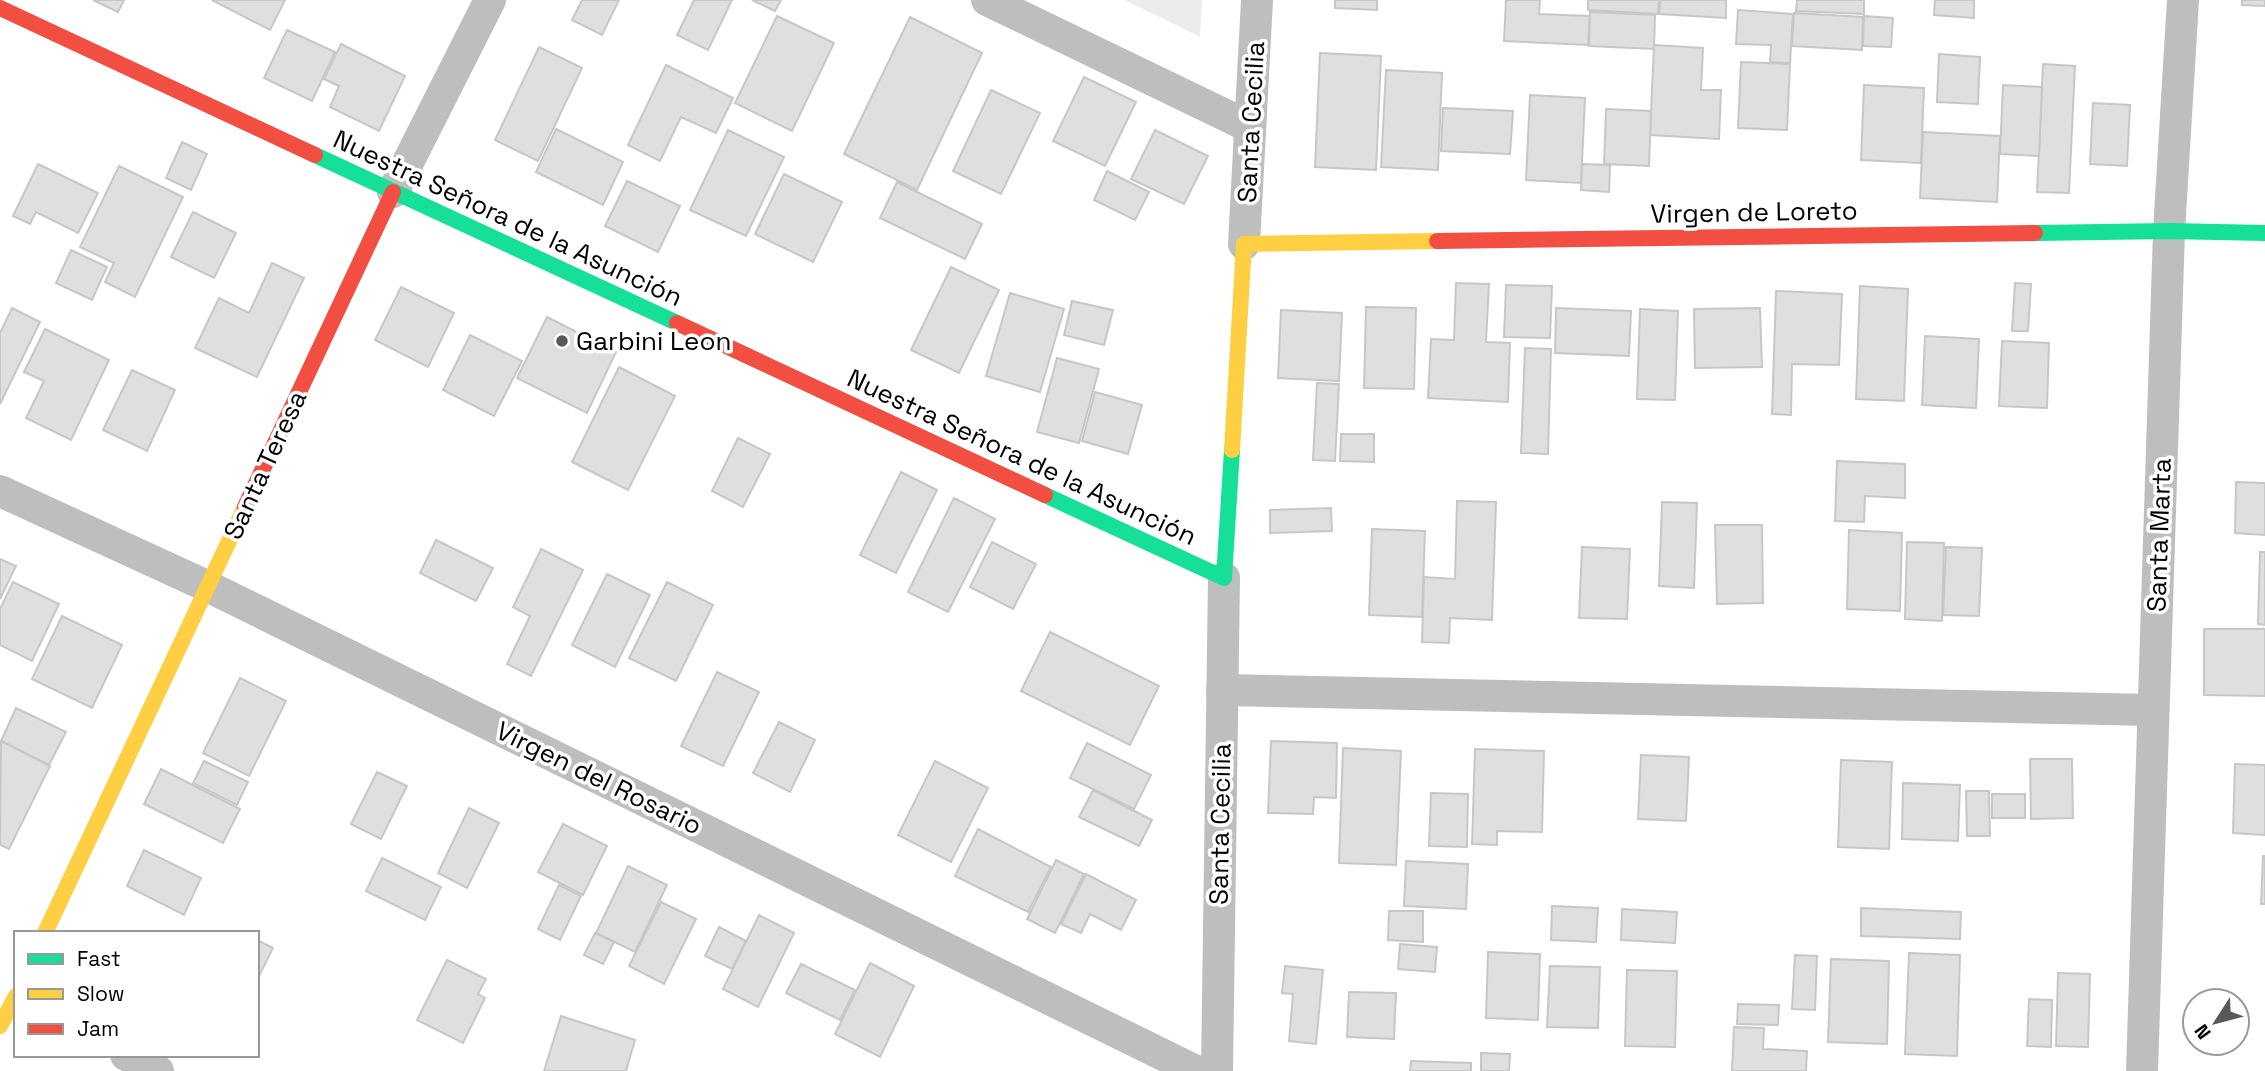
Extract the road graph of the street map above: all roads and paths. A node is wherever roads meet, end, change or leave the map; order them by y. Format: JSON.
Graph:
{"nodes":[{"id":1,"x":489,"y":0,"type":"edge"},
{"id":2,"x":987,"y":0,"type":"edge"},
{"id":3,"x":1257,"y":0,"type":"edge"},
{"id":4,"x":2183,"y":0,"type":"edge"},
{"id":5,"x":0,"y":8,"type":"edge"},
{"id":6,"x":1250,"y":127,"type":"junction"},
{"id":7,"x":393,"y":192,"type":"junction"},
{"id":8,"x":2169,"y":230,"type":"junction"},
{"id":9,"x":2265,"y":233,"type":"edge"},
{"id":10,"x":1244,"y":244,"type":"junction"},
{"id":11,"x":0,"y":491,"type":"edge"},
{"id":12,"x":1224,"y":578,"type":"junction"},
{"id":13,"x":209,"y":587,"type":"junction"},
{"id":14,"x":1222,"y":690,"type":"junction"},
{"id":15,"x":2153,"y":710,"type":"junction"},
{"id":16,"x":47,"y":931,"type":"edge"},
{"id":17,"x":129,"y":1057,"type":"edge"},
{"id":18,"x":158,"y":1071,"type":"edge"},
{"id":19,"x":1196,"y":1071,"type":"edge"},
{"id":20,"x":1217,"y":1071,"type":"edge"},
{"id":21,"x":2142,"y":1071,"type":"edge"}],
"edges":[{"from":1,"to":7,"type":"street","name":"Santa Teresa"},
{"from":2,"to":6,"type":"street"},
{"from":3,"to":6,"type":"street","name":"Santa Cecilia"},
{"from":4,"to":8,"type":"street","name":"Santa Marta"},
{"from":5,"to":7,"type":"street","name":"Nuestra Señora de la Asunción"},
{"from":6,"to":10,"type":"street","name":"Santa Cecilia"},
{"from":7,"to":12,"type":"street","name":"Nuestra Señora de la Asunción"},
{"from":7,"to":13,"type":"street","name":"Santa Teresa"},
{"from":8,"to":9,"type":"street","name":"Virgen de Loreto"},
{"from":8,"to":10,"type":"street","name":"Virgen de Loreto"},
{"from":8,"to":15,"type":"street","name":"Santa Marta"},
{"from":10,"to":12,"type":"street"},
{"from":11,"to":13,"type":"street","name":"Virgen del Rosario"},
{"from":12,"to":14,"type":"street","name":"Santa Cecilia"},
{"from":13,"to":16,"type":"street","name":"Santa Teresa"},
{"from":13,"to":19,"type":"street","name":"Virgen del Rosario"},
{"from":14,"to":15,"type":"street"},
{"from":14,"to":20,"type":"street","name":"Santa Cecilia"},
{"from":15,"to":21,"type":"street","name":"Santa Marta"},
{"from":17,"to":18,"type":"street"}]}
